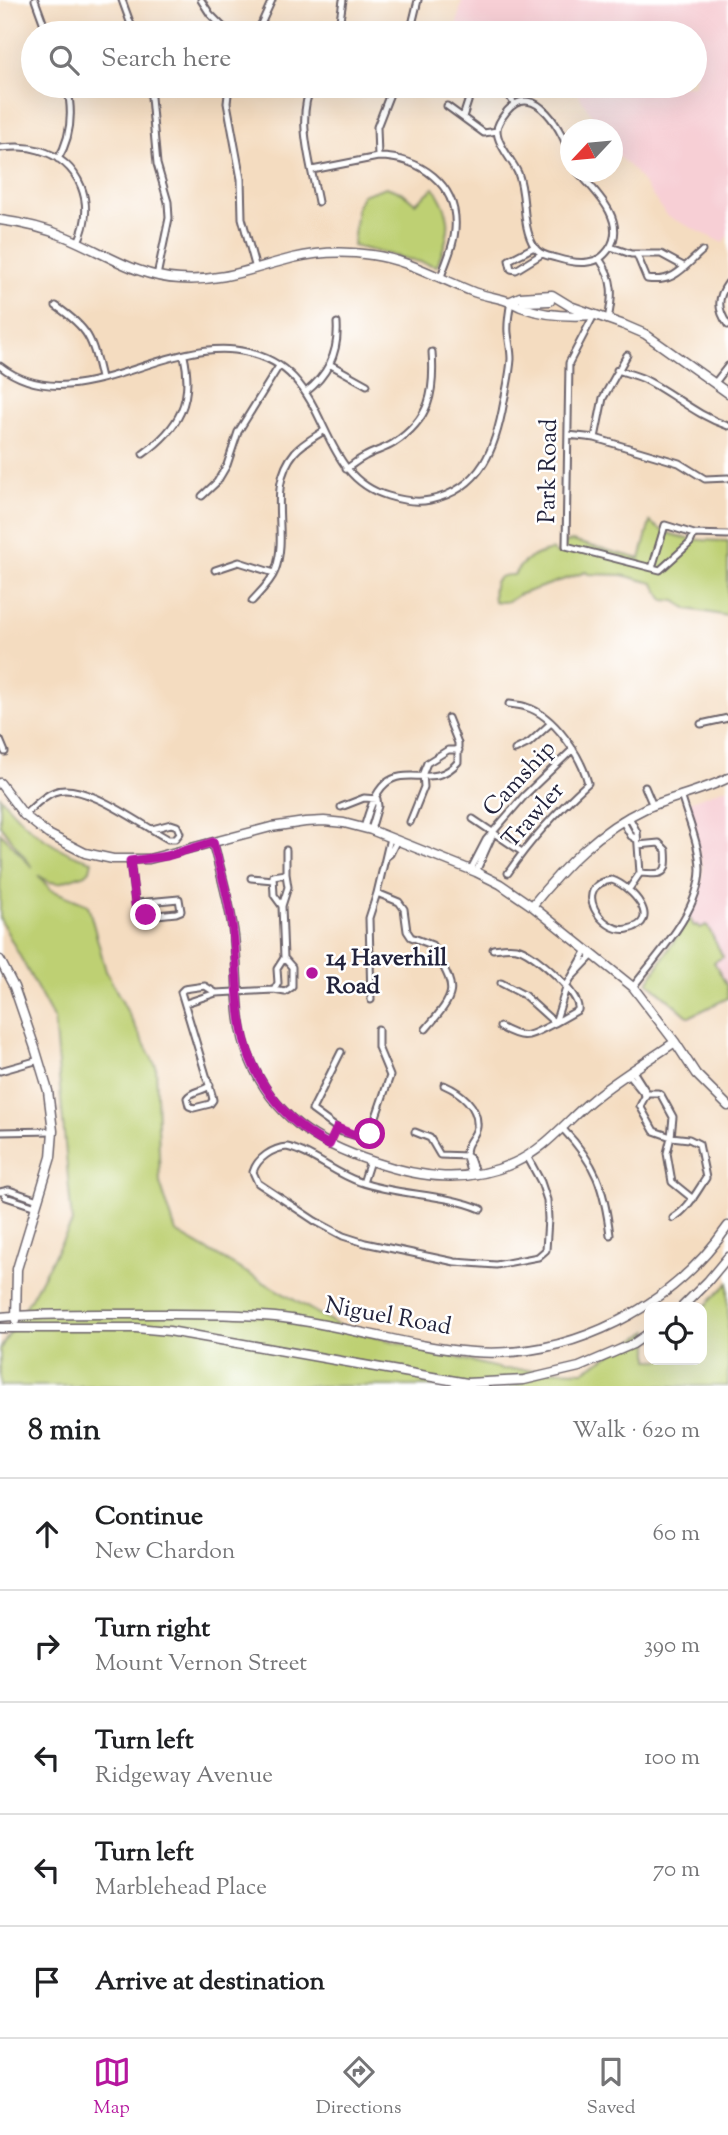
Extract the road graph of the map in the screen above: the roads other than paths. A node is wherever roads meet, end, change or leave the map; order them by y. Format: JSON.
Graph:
{"nodes":[{"id":1,"x":35,"y":0,"type":"edge"},
{"id":2,"x":122,"y":0,"type":"edge"},
{"id":3,"x":201,"y":0,"type":"edge"},
{"id":4,"x":272,"y":0,"type":"edge"},
{"id":5,"x":343,"y":0,"type":"edge"},
{"id":6,"x":418,"y":0,"type":"edge"},
{"id":7,"x":43,"y":21,"type":"edge"},
{"id":8,"x":130,"y":21,"type":"edge"},
{"id":9,"x":216,"y":21,"type":"edge"},
{"id":10,"x":262,"y":21,"type":"edge"},
{"id":11,"x":340,"y":21,"type":"edge"},
{"id":12,"x":413,"y":21,"type":"edge"},
{"id":13,"x":69,"y":98,"type":"edge"},
{"id":14,"x":151,"y":98,"type":"edge"},
{"id":15,"x":228,"y":98,"type":"edge"},
{"id":16,"x":308,"y":98,"type":"edge"},
{"id":17,"x":388,"y":98,"type":"edge"},
{"id":18,"x":469,"y":98,"type":"edge"},
{"id":19,"x":510,"y":98,"type":"edge"},
{"id":20,"x":514,"y":104,"type":"junction"},
{"id":21,"x":447,"y":106,"type":"dead end"},
{"id":22,"x":463,"y":117,"type":"junction"},
{"id":23,"x":497,"y":131,"type":"junction"},
{"id":24,"x":560,"y":133,"type":"edge"},
{"id":25,"x":0,"y":148,"type":"edge"},
{"id":26,"x":378,"y":157,"type":"junction"},
{"id":27,"x":58,"y":159,"type":"junction"},
{"id":28,"x":312,"y":170,"type":"junction"},
{"id":29,"x":586,"y":182,"type":"edge"},
{"id":30,"x":318,"y":202,"type":"dead end"},
{"id":31,"x":0,"y":220,"type":"edge"},
{"id":32,"x":78,"y":243,"type":"junction"},
{"id":33,"x":534,"y":247,"type":"junction"},
{"id":34,"x":611,"y":247,"type":"junction"},
{"id":35,"x":702,"y":251,"type":"dead end"},
{"id":36,"x":542,"y":254,"type":"junction"},
{"id":37,"x":637,"y":255,"type":"junction"},
{"id":38,"x":600,"y":260,"type":"junction"},
{"id":39,"x":685,"y":267,"type":"junction"},
{"id":40,"x":256,"y":269,"type":"junction"},
{"id":41,"x":157,"y":276,"type":"junction"},
{"id":42,"x":441,"y":277,"type":"junction"},
{"id":43,"x":728,"y":283,"type":"edge"},
{"id":44,"x":549,"y":300,"type":"junction"},
{"id":45,"x":510,"y":301,"type":"junction"},
{"id":46,"x":56,"y":306,"type":"dead end"},
{"id":47,"x":544,"y":313,"type":"junction"},
{"id":48,"x":594,"y":314,"type":"junction"},
{"id":49,"x":608,"y":319,"type":"junction"},
{"id":50,"x":337,"y":323,"type":"dead end"},
{"id":51,"x":728,"y":325,"type":"edge"},
{"id":52,"x":432,"y":352,"type":"dead end"},
{"id":53,"x":626,"y":355,"type":"dead end"},
{"id":54,"x":184,"y":356,"type":"junction"},
{"id":55,"x":331,"y":365,"type":"junction"},
{"id":56,"x":0,"y":366,"type":"edge"},
{"id":57,"x":279,"y":366,"type":"junction"},
{"id":58,"x":728,"y":366,"type":"edge"},
{"id":59,"x":617,"y":370,"type":"junction"},
{"id":60,"x":102,"y":378,"type":"junction"},
{"id":61,"x":714,"y":384,"type":"junction"},
{"id":62,"x":367,"y":386,"type":"dead end"},
{"id":63,"x":306,"y":392,"type":"junction"},
{"id":64,"x":728,"y":393,"type":"edge"},
{"id":65,"x":728,"y":426,"type":"edge"},
{"id":66,"x":326,"y":429,"type":"junction"},
{"id":67,"x":568,"y":435,"type":"junction"},
{"id":68,"x":595,"y":438,"type":"junction"},
{"id":69,"x":143,"y":454,"type":"dead end"},
{"id":70,"x":346,"y":469,"type":"junction"},
{"id":71,"x":728,"y":478,"type":"edge"},
{"id":72,"x":202,"y":496,"type":"dead end"},
{"id":73,"x":694,"y":534,"type":"junction"},
{"id":74,"x":728,"y":535,"type":"edge"},
{"id":75,"x":652,"y":568,"type":"junction"},
{"id":76,"x":215,"y":570,"type":"dead end"},
{"id":77,"x":274,"y":573,"type":"junction"},
{"id":78,"x":252,"y":601,"type":"dead end"},
{"id":79,"x":509,"y":704,"type":"dead end"},
{"id":80,"x":449,"y":718,"type":"dead end"},
{"id":81,"x":728,"y":718,"type":"edge"},
{"id":82,"x":551,"y":723,"type":"junction"},
{"id":83,"x":701,"y":724,"type":"dead end"},
{"id":84,"x":0,"y":740,"type":"edge"},
{"id":85,"x":573,"y":748,"type":"junction"},
{"id":86,"x":459,"y":750,"type":"junction"},
{"id":87,"x":514,"y":750,"type":"dead end"},
{"id":88,"x":5,"y":752,"type":"dead end"},
{"id":89,"x":424,"y":777,"type":"junction"},
{"id":90,"x":728,"y":778,"type":"edge"},
{"id":91,"x":0,"y":783,"type":"edge"},
{"id":92,"x":647,"y":787,"type":"dead end"},
{"id":93,"x":377,"y":799,"type":"junction"},
{"id":94,"x":682,"y":799,"type":"junction"},
{"id":95,"x":654,"y":805,"type":"junction"},
{"id":96,"x":341,"y":807,"type":"dead end"},
{"id":97,"x":24,"y":815,"type":"junction"},
{"id":98,"x":472,"y":819,"type":"dead end"},
{"id":99,"x":625,"y":819,"type":"junction"},
{"id":100,"x":410,"y":822,"type":"dead end"},
{"id":101,"x":152,"y":829,"type":"junction"},
{"id":102,"x":367,"y":829,"type":"junction"},
{"id":103,"x":493,"y":834,"type":"junction"},
{"id":104,"x":394,"y":838,"type":"junction"},
{"id":105,"x":213,"y":842,"type":"junction"},
{"id":106,"x":637,"y":842,"type":"junction"},
{"id":107,"x":286,"y":850,"type":"dead end"},
{"id":108,"x":522,"y":852,"type":"junction"},
{"id":109,"x":130,"y":861,"type":"junction"},
{"id":110,"x":473,"y":871,"type":"junction"},
{"id":111,"x":508,"y":873,"type":"dead end"},
{"id":112,"x":640,"y":873,"type":"junction"},
{"id":113,"x":286,"y":874,"type":"junction"},
{"id":114,"x":251,"y":878,"type":"dead end"},
{"id":115,"x":273,"y":880,"type":"junction"},
{"id":116,"x":629,"y":889,"type":"junction"},
{"id":117,"x":377,"y":892,"type":"junction"},
{"id":118,"x":136,"y":903,"type":"junction"},
{"id":119,"x":282,"y":906,"type":"junction"},
{"id":120,"x":532,"y":906,"type":"junction"},
{"id":121,"x":493,"y":949,"type":"dead end"},
{"id":122,"x":590,"y":952,"type":"junction"},
{"id":123,"x":284,"y":958,"type":"junction"},
{"id":124,"x":0,"y":960,"type":"edge"},
{"id":125,"x":501,"y":983,"type":"dead end"},
{"id":126,"x":567,"y":985,"type":"junction"},
{"id":127,"x":633,"y":987,"type":"junction"},
{"id":128,"x":238,"y":990,"type":"junction"},
{"id":129,"x":274,"y":990,"type":"junction"},
{"id":130,"x":216,"y":993,"type":"junction"},
{"id":131,"x":371,"y":1000,"type":"dead end"},
{"id":132,"x":186,"y":1003,"type":"junction"},
{"id":133,"x":555,"y":1023,"type":"junction"},
{"id":134,"x":500,"y":1027,"type":"dead end"},
{"id":135,"x":379,"y":1029,"type":"dead end"},
{"id":136,"x":426,"y":1029,"type":"dead end"},
{"id":137,"x":675,"y":1042,"type":"junction"},
{"id":138,"x":341,"y":1052,"type":"dead end"},
{"id":139,"x":39,"y":1060,"type":"junction"},
{"id":140,"x":0,"y":1071,"type":"edge"},
{"id":141,"x":631,"y":1073,"type":"junction"},
{"id":142,"x":210,"y":1085,"type":"junction"},
{"id":143,"x":444,"y":1085,"type":"dead end"},
{"id":144,"x":646,"y":1094,"type":"junction"},
{"id":145,"x":728,"y":1105,"type":"edge"},
{"id":146,"x":563,"y":1129,"type":"junction"},
{"id":147,"x":53,"y":1130,"type":"junction"},
{"id":148,"x":340,"y":1130,"type":"junction"},
{"id":149,"x":0,"y":1132,"type":"edge"},
{"id":150,"x":415,"y":1132,"type":"dead end"},
{"id":151,"x":671,"y":1137,"type":"junction"},
{"id":152,"x":332,"y":1147,"type":"junction"},
{"id":153,"x":467,"y":1156,"type":"junction"},
{"id":154,"x":527,"y":1156,"type":"junction"},
{"id":155,"x":370,"y":1161,"type":"junction"},
{"id":156,"x":473,"y":1175,"type":"junction"},
{"id":157,"x":363,"y":1183,"type":"junction"},
{"id":158,"x":2,"y":1192,"type":"edge"},
{"id":159,"x":693,"y":1199,"type":"junction"},
{"id":160,"x":37,"y":1203,"type":"junction"},
{"id":161,"x":481,"y":1209,"type":"dead end"},
{"id":162,"x":673,"y":1218,"type":"dead end"},
{"id":163,"x":728,"y":1226,"type":"edge"},
{"id":164,"x":610,"y":1235,"type":"dead end"},
{"id":165,"x":728,"y":1257,"type":"edge"},
{"id":166,"x":687,"y":1302,"type":"edge"},
{"id":167,"x":16,"y":1316,"type":"junction"},
{"id":168,"x":0,"y":1317,"type":"edge"},
{"id":169,"x":15,"y":1327,"type":"junction"},
{"id":170,"x":0,"y":1328,"type":"edge"},
{"id":171,"x":644,"y":1336,"type":"edge"}],
"edges":[{"from":1,"to":7,"type":"street"},
{"from":2,"to":8,"type":"street"},
{"from":3,"to":9,"type":"street"},
{"from":4,"to":10,"type":"street"},
{"from":5,"to":11,"type":"street"},
{"from":6,"to":12,"type":"street"},
{"from":13,"to":27,"type":"street"},
{"from":14,"to":41,"type":"street"},
{"from":15,"to":40,"type":"street"},
{"from":16,"to":28,"type":"street"},
{"from":17,"to":26,"type":"street"},
{"from":18,"to":22,"type":"street"},
{"from":19,"to":20,"type":"street"},
{"from":20,"to":23,"type":"street"},
{"from":20,"to":24,"type":"street"},
{"from":21,"to":22,"type":"street"},
{"from":22,"to":23,"type":"street"},
{"from":23,"to":33,"type":"street"},
{"from":25,"to":27,"type":"street"},
{"from":26,"to":28,"type":"street"},
{"from":26,"to":42,"type":"street"},
{"from":27,"to":32,"type":"street"},
{"from":28,"to":30,"type":"street"},
{"from":29,"to":34,"type":"street"},
{"from":31,"to":32,"type":"street"},
{"from":32,"to":41,"type":"street"},
{"from":33,"to":36,"type":"street"},
{"from":33,"to":36,"type":"street"},
{"from":34,"to":37,"type":"street"},
{"from":34,"to":38,"type":"street"},
{"from":35,"to":39,"type":"street"},
{"from":36,"to":38,"type":"street"},
{"from":37,"to":39,"type":"street"},
{"from":37,"to":39,"type":"street"},
{"from":38,"to":49,"type":"street"},
{"from":40,"to":41,"type":"street"},
{"from":40,"to":42,"type":"street"},
{"from":42,"to":45,"type":"street"},
{"from":43,"to":51,"type":"street"},
{"from":44,"to":45,"type":"street"},
{"from":44,"to":47,"type":"street"},
{"from":44,"to":48,"type":"street"},
{"from":45,"to":47,"type":"street"},
{"from":45,"to":70,"type":"street"},
{"from":46,"to":60,"type":"street"},
{"from":47,"to":48,"type":"street"},
{"from":48,"to":49,"type":"street"},
{"from":48,"to":67,"type":"street","name":"Park Road"},
{"from":49,"to":61,"type":"street"},
{"from":50,"to":55,"type":"street"},
{"from":52,"to":70,"type":"street"},
{"from":53,"to":59,"type":"street"},
{"from":54,"to":57,"type":"street"},
{"from":54,"to":60,"type":"street"},
{"from":54,"to":69,"type":"street"},
{"from":55,"to":62,"type":"street"},
{"from":55,"to":63,"type":"street"},
{"from":56,"to":60,"type":"street"},
{"from":57,"to":63,"type":"street"},
{"from":57,"to":72,"type":"street"},
{"from":58,"to":61,"type":"street"},
{"from":59,"to":65,"type":"street"},
{"from":59,"to":68,"type":"street"},
{"from":61,"to":64,"type":"street"},
{"from":63,"to":66,"type":"street"},
{"from":66,"to":70,"type":"street"},
{"from":66,"to":77,"type":"street"},
{"from":67,"to":68,"type":"street"},
{"from":67,"to":75,"type":"street","name":"Park Road"},
{"from":68,"to":71,"type":"street"},
{"from":73,"to":74,"type":"street"},
{"from":73,"to":75,"type":"street"},
{"from":73,"to":75,"type":"street"},
{"from":76,"to":77,"type":"street"},
{"from":77,"to":78,"type":"street"},
{"from":79,"to":82,"type":"street"},
{"from":80,"to":86,"type":"street"},
{"from":81,"to":83,"type":"street"},
{"from":82,"to":85,"type":"street"},
{"from":82,"to":87,"type":"street"},
{"from":84,"to":88,"type":"street"},
{"from":85,"to":103,"type":"street","name":"Camship"},
{"from":85,"to":108,"type":"street","name":"Trawler"},
{"from":86,"to":89,"type":"street"},
{"from":86,"to":89,"type":"street"},
{"from":89,"to":93,"type":"street"},
{"from":89,"to":100,"type":"street"},
{"from":90,"to":94,"type":"street"},
{"from":91,"to":97,"type":"street"},
{"from":92,"to":95,"type":"street"},
{"from":93,"to":96,"type":"street"},
{"from":93,"to":102,"type":"street"},
{"from":94,"to":95,"type":"street"},
{"from":94,"to":127,"type":"street"},
{"from":95,"to":99,"type":"street"},
{"from":97,"to":101,"type":"street"},
{"from":97,"to":109,"type":"street"},
{"from":98,"to":103,"type":"street"},
{"from":99,"to":106,"type":"street"},
{"from":99,"to":120,"type":"street"},
{"from":101,"to":101,"type":"street"},
{"from":102,"to":104,"type":"street"},
{"from":102,"to":105,"type":"street"},
{"from":103,"to":108,"type":"street"},
{"from":103,"to":110,"type":"street","name":"Camship"},
{"from":104,"to":110,"type":"street"},
{"from":104,"to":117,"type":"street"},
{"from":105,"to":109,"type":"street"},
{"from":105,"to":128,"type":"street"},
{"from":106,"to":112,"type":"street"},
{"from":106,"to":112,"type":"street"},
{"from":107,"to":113,"type":"street"},
{"from":108,"to":111,"type":"street","name":"Trawler"},
{"from":109,"to":118,"type":"street"},
{"from":110,"to":120,"type":"street"},
{"from":112,"to":116,"type":"street"},
{"from":113,"to":115,"type":"street"},
{"from":113,"to":119,"type":"street"},
{"from":114,"to":115,"type":"street"},
{"from":115,"to":119,"type":"street"},
{"from":116,"to":116,"type":"street"},
{"from":117,"to":131,"type":"street"},
{"from":117,"to":136,"type":"street"},
{"from":118,"to":118,"type":"street"},
{"from":119,"to":123,"type":"street"},
{"from":120,"to":122,"type":"street"},
{"from":121,"to":126,"type":"street"},
{"from":122,"to":126,"type":"street"},
{"from":122,"to":127,"type":"street"},
{"from":123,"to":129,"type":"street"},
{"from":123,"to":129,"type":"street"},
{"from":124,"to":139,"type":"street"},
{"from":125,"to":133,"type":"street"},
{"from":126,"to":133,"type":"street"},
{"from":126,"to":133,"type":"street"},
{"from":127,"to":137,"type":"street"},
{"from":128,"to":129,"type":"street"},
{"from":128,"to":130,"type":"street"},
{"from":128,"to":152,"type":"street"},
{"from":130,"to":132,"type":"street"},
{"from":130,"to":132,"type":"street"},
{"from":132,"to":142,"type":"street"},
{"from":133,"to":134,"type":"street"},
{"from":135,"to":148,"type":"street"},
{"from":137,"to":141,"type":"street"},
{"from":137,"to":145,"type":"street"},
{"from":138,"to":148,"type":"street"},
{"from":139,"to":140,"type":"street"},
{"from":139,"to":147,"type":"street"},
{"from":141,"to":144,"type":"street"},
{"from":141,"to":146,"type":"street"},
{"from":142,"to":142,"type":"street"},
{"from":143,"to":153,"type":"street"},
{"from":144,"to":151,"type":"street"},
{"from":144,"to":151,"type":"street"},
{"from":146,"to":154,"type":"street"},
{"from":146,"to":164,"type":"street"},
{"from":147,"to":149,"type":"street"},
{"from":147,"to":160,"type":"street"},
{"from":148,"to":152,"type":"street"},
{"from":150,"to":153,"type":"street"},
{"from":151,"to":159,"type":"street"},
{"from":151,"to":159,"type":"street"},
{"from":152,"to":155,"type":"street"},
{"from":153,"to":156,"type":"street"},
{"from":154,"to":156,"type":"street"},
{"from":154,"to":157,"type":"street"},
{"from":155,"to":156,"type":"street"},
{"from":155,"to":157,"type":"street"},
{"from":157,"to":161,"type":"street"},
{"from":158,"to":160,"type":"street"},
{"from":159,"to":162,"type":"street"},
{"from":160,"to":167,"type":"street"},
{"from":163,"to":167,"type":"street","name":"Niguel Road"},
{"from":165,"to":166,"type":"street"},
{"from":167,"to":168,"type":"street","name":"Niguel Road"},
{"from":167,"to":169,"type":"street"},
{"from":169,"to":170,"type":"street"},
{"from":169,"to":171,"type":"street"}]}
